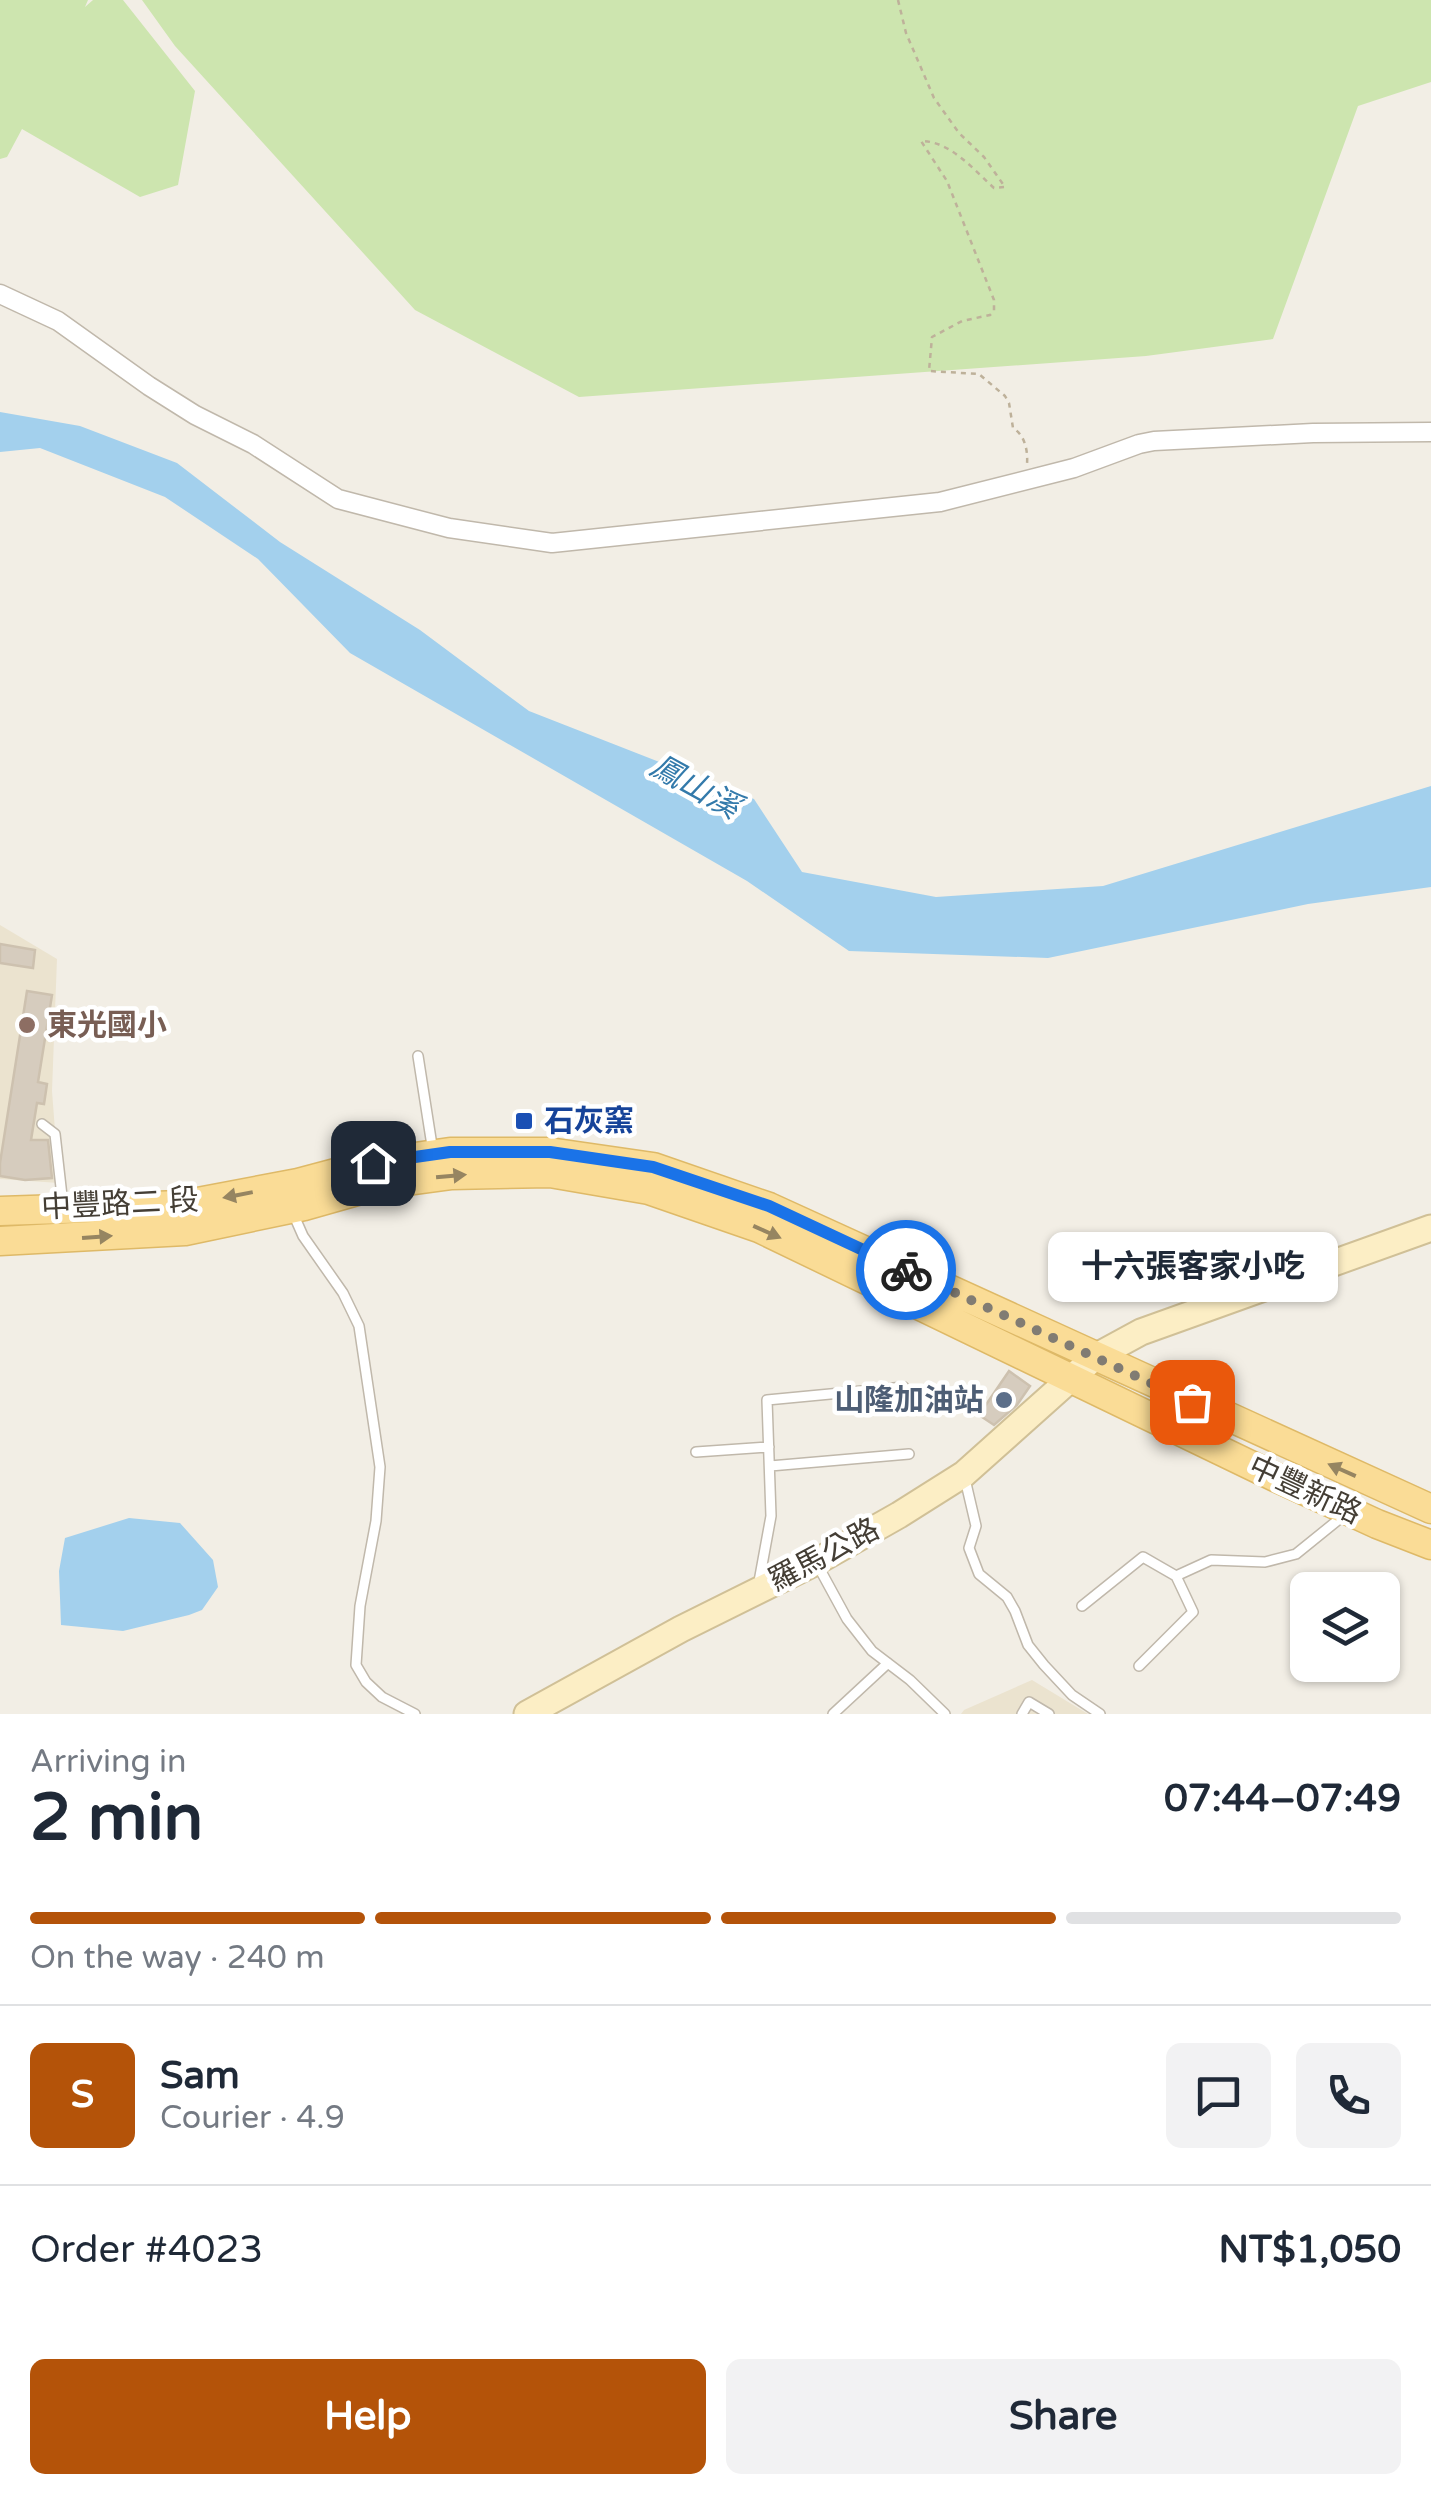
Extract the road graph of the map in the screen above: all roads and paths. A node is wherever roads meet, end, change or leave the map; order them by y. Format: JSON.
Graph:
{"nodes":[{"id":1,"x":898,"y":0,"type":"edge"},
{"id":2,"x":0,"y":294,"type":"edge"},
{"id":3,"x":1431,"y":432,"type":"edge"},
{"id":4,"x":1027,"y":481,"type":"junction"},
{"id":5,"x":418,"y":1056,"type":"dead end"},
{"id":6,"x":42,"y":1124,"type":"dead end"},
{"id":7,"x":434,"y":1154,"type":"junction"},
{"id":8,"x":529,"y":1162,"type":"junction"},
{"id":9,"x":284,"y":1202,"type":"junction"},
{"id":10,"x":64,"y":1208,"type":"junction"},
{"id":11,"x":0,"y":1211,"type":"edge"},
{"id":12,"x":1431,"y":1228,"type":"edge"},
{"id":13,"x":0,"y":1241,"type":"edge"},
{"id":14,"x":1095,"y":1357,"type":"junction"},
{"id":15,"x":1072,"y":1380,"type":"junction"},
{"id":16,"x":904,"y":1386,"type":"dead end"},
{"id":17,"x":769,"y":1447,"type":"junction"},
{"id":18,"x":696,"y":1452,"type":"dead end"},
{"id":19,"x":909,"y":1454,"type":"dead end"},
{"id":20,"x":770,"y":1466,"type":"junction"},
{"id":21,"x":964,"y":1474,"type":"junction"},
{"id":22,"x":1431,"y":1509,"type":"edge"},
{"id":23,"x":1348,"y":1511,"type":"junction"},
{"id":24,"x":1431,"y":1545,"type":"edge"},
{"id":25,"x":816,"y":1562,"type":"junction"},
{"id":26,"x":1176,"y":1576,"type":"junction"},
{"id":27,"x":758,"y":1590,"type":"junction"},
{"id":28,"x":1082,"y":1606,"type":"dead end"},
{"id":29,"x":888,"y":1663,"type":"junction"},
{"id":30,"x":1139,"y":1666,"type":"dead end"},
{"id":31,"x":414,"y":1714,"type":"edge"},
{"id":32,"x":527,"y":1714,"type":"edge"},
{"id":33,"x":833,"y":1714,"type":"edge"},
{"id":34,"x":945,"y":1714,"type":"edge"},
{"id":35,"x":1022,"y":1714,"type":"edge"},
{"id":36,"x":1049,"y":1714,"type":"edge"},
{"id":37,"x":1100,"y":1714,"type":"edge"}],
"edges":[{"from":1,"to":4,"type":"path"},
{"from":2,"to":4,"type":"street"},
{"from":3,"to":4,"type":"street"},
{"from":5,"to":7,"type":"lane"},
{"from":6,"to":10,"type":"lane"},
{"from":7,"to":8,"type":"main road","name":"中豐路二 段"},
{"from":7,"to":9,"type":"main road","name":"中豐路二 段"},
{"from":9,"to":8,"type":"main road","name":"中豐路二 段","one_way":true},
{"from":8,"to":14,"type":"main road","name":"中豐路二 段"},
{"from":8,"to":15,"type":"main road","name":"中豐路二 段","one_way":true},
{"from":9,"to":10,"type":"main road","name":"中豐路二 段","one_way":true},
{"from":13,"to":9,"type":"main road","name":"中豐路二 段","one_way":true},
{"from":9,"to":31,"type":"lane"},
{"from":10,"to":11,"type":"main road","name":"中豐路二 段"},
{"from":12,"to":14,"type":"main road","name":"羅馬公路"},
{"from":14,"to":15,"type":"main road","name":"羅馬公路"},
{"from":22,"to":14,"type":"main road","name":"中豐新路","one_way":true},
{"from":15,"to":21,"type":"main road","name":"羅馬公路"},
{"from":15,"to":23,"type":"main road","name":"中豐新路"},
{"from":16,"to":17,"type":"lane"},
{"from":17,"to":18,"type":"lane"},
{"from":17,"to":20,"type":"lane"},
{"from":19,"to":20,"type":"lane"},
{"from":20,"to":27,"type":"lane"},
{"from":21,"to":25,"type":"main road","name":"羅馬公路"},
{"from":21,"to":37,"type":"lane"},
{"from":23,"to":24,"type":"main road","name":"中豐新路"},
{"from":23,"to":26,"type":"lane"},
{"from":25,"to":27,"type":"main road","name":"羅馬公路"},
{"from":25,"to":29,"type":"lane"},
{"from":26,"to":28,"type":"lane"},
{"from":26,"to":30,"type":"lane"},
{"from":27,"to":32,"type":"main road","name":"羅馬公路"},
{"from":29,"to":33,"type":"lane"},
{"from":29,"to":34,"type":"lane"},
{"from":35,"to":36,"type":"lane"}]}
